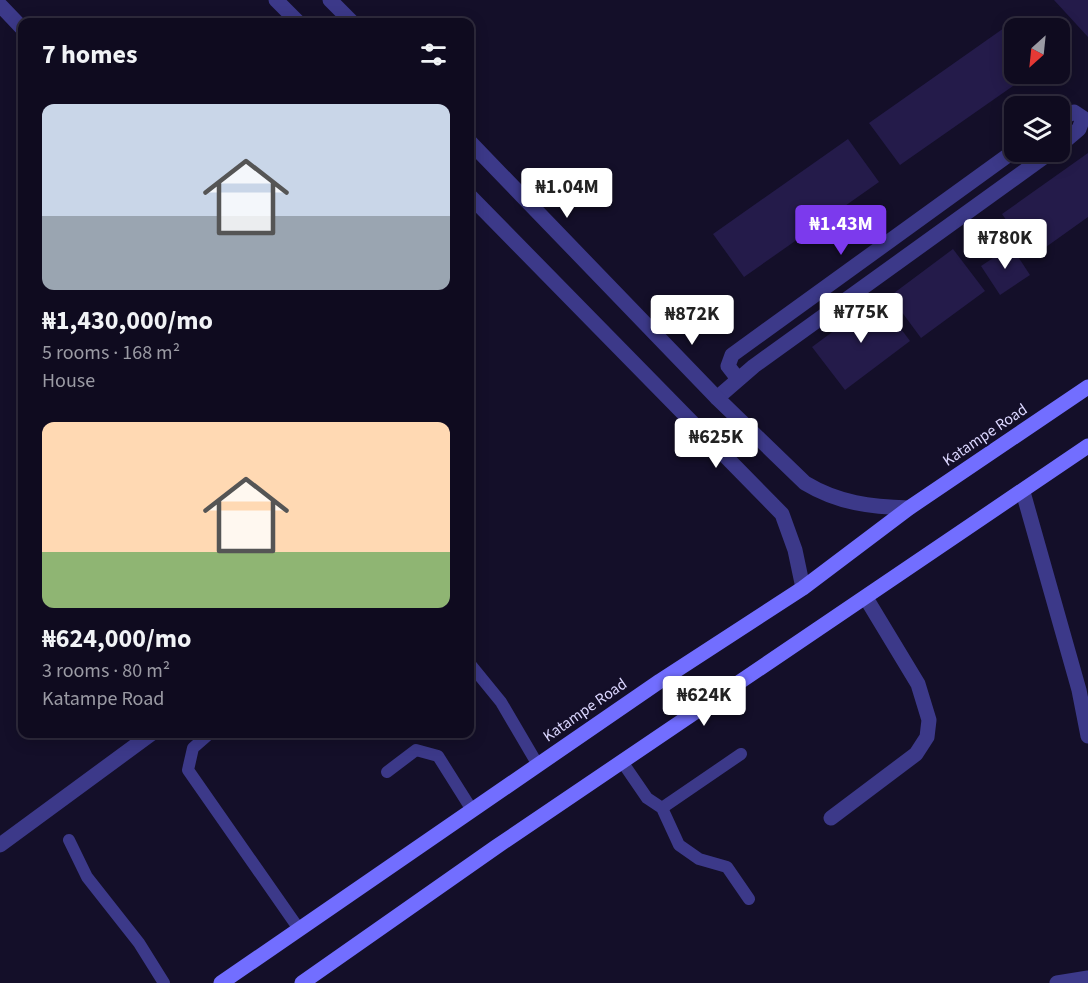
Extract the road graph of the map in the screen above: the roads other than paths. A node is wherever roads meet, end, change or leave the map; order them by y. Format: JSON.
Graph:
{"nodes":[{"id":1,"x":276,"y":0,"type":"edge"},
{"id":2,"x":330,"y":0,"type":"edge"},
{"id":3,"x":0,"y":5,"type":"edge"},
{"id":4,"x":294,"y":18,"type":"edge"},
{"id":5,"x":348,"y":18,"type":"edge"},
{"id":6,"x":18,"y":24,"type":"edge"},
{"id":7,"x":1070,"y":114,"type":"edge"},
{"id":8,"x":1070,"y":137,"type":"edge"},
{"id":9,"x":474,"y":146,"type":"edge"},
{"id":10,"x":1004,"y":158,"type":"edge"},
{"id":11,"x":1037,"y":162,"type":"edge"},
{"id":12,"x":950,"y":198,"type":"junction"},
{"id":13,"x":474,"y":200,"type":"edge"},
{"id":14,"x":963,"y":215,"type":"junction"},
{"id":15,"x":767,"y":328,"type":"junction"},
{"id":16,"x":781,"y":347,"type":"junction"},
{"id":17,"x":738,"y":379,"type":"junction"},
{"id":18,"x":1088,"y":387,"type":"edge"},
{"id":19,"x":717,"y":398,"type":"junction"},
{"id":20,"x":1088,"y":446,"type":"edge"},
{"id":21,"x":1023,"y":492,"type":"junction"},
{"id":22,"x":909,"y":508,"type":"junction"},
{"id":23,"x":803,"y":588,"type":"junction"},
{"id":24,"x":866,"y":598,"type":"junction"},
{"id":25,"x":474,"y":669,"type":"edge"},
{"id":26,"x":1088,"y":736,"type":"edge"},
{"id":27,"x":146,"y":738,"type":"edge"},
{"id":28,"x":204,"y":738,"type":"edge"},
{"id":29,"x":741,"y":754,"type":"dead end"},
{"id":30,"x":623,"y":763,"type":"junction"},
{"id":31,"x":538,"y":765,"type":"junction"},
{"id":32,"x":387,"y":772,"type":"dead end"},
{"id":33,"x":662,"y":808,"type":"junction"},
{"id":34,"x":472,"y":810,"type":"junction"},
{"id":35,"x":831,"y":818,"type":"dead end"},
{"id":36,"x":69,"y":840,"type":"dead end"},
{"id":37,"x":0,"y":844,"type":"edge"},
{"id":38,"x":749,"y":899,"type":"dead end"},
{"id":39,"x":299,"y":929,"type":"junction"},
{"id":40,"x":1088,"y":978,"type":"edge"},
{"id":41,"x":164,"y":983,"type":"edge"},
{"id":42,"x":221,"y":983,"type":"edge"},
{"id":43,"x":302,"y":983,"type":"edge"},
{"id":44,"x":1057,"y":983,"type":"edge"}],
"edges":[{"from":1,"to":4,"type":"street"},
{"from":2,"to":5,"type":"street"},
{"from":3,"to":6,"type":"street"},
{"from":7,"to":8,"type":"street"},
{"from":9,"to":19,"type":"street"},
{"from":10,"to":12,"type":"street"},
{"from":11,"to":14,"type":"street"},
{"from":12,"to":14,"type":"street"},
{"from":12,"to":15,"type":"street"},
{"from":13,"to":23,"type":"street"},
{"from":14,"to":16,"type":"street"},
{"from":15,"to":16,"type":"street"},
{"from":15,"to":17,"type":"street"},
{"from":16,"to":17,"type":"street"},
{"from":17,"to":19,"type":"street"},
{"from":18,"to":22,"type":"main road","name":"Katampe Road"},
{"from":19,"to":22,"type":"street"},
{"from":20,"to":21,"type":"main road"},
{"from":21,"to":24,"type":"main road"},
{"from":21,"to":26,"type":"street"},
{"from":22,"to":23,"type":"main road","name":"Katampe Road"},
{"from":23,"to":31,"type":"main road","name":"Katampe Road"},
{"from":24,"to":30,"type":"main road"},
{"from":24,"to":35,"type":"street"},
{"from":25,"to":31,"type":"lane"},
{"from":27,"to":37,"type":"street"},
{"from":28,"to":39,"type":"lane"},
{"from":29,"to":33,"type":"lane"},
{"from":30,"to":33,"type":"lane"},
{"from":30,"to":43,"type":"main road"},
{"from":31,"to":34,"type":"main road","name":"Katampe Road"},
{"from":32,"to":34,"type":"lane"},
{"from":33,"to":38,"type":"lane"},
{"from":34,"to":39,"type":"main road","name":"Katampe Road"},
{"from":36,"to":41,"type":"lane"},
{"from":39,"to":42,"type":"main road","name":"Katampe Road"},
{"from":40,"to":44,"type":"street"}]}
